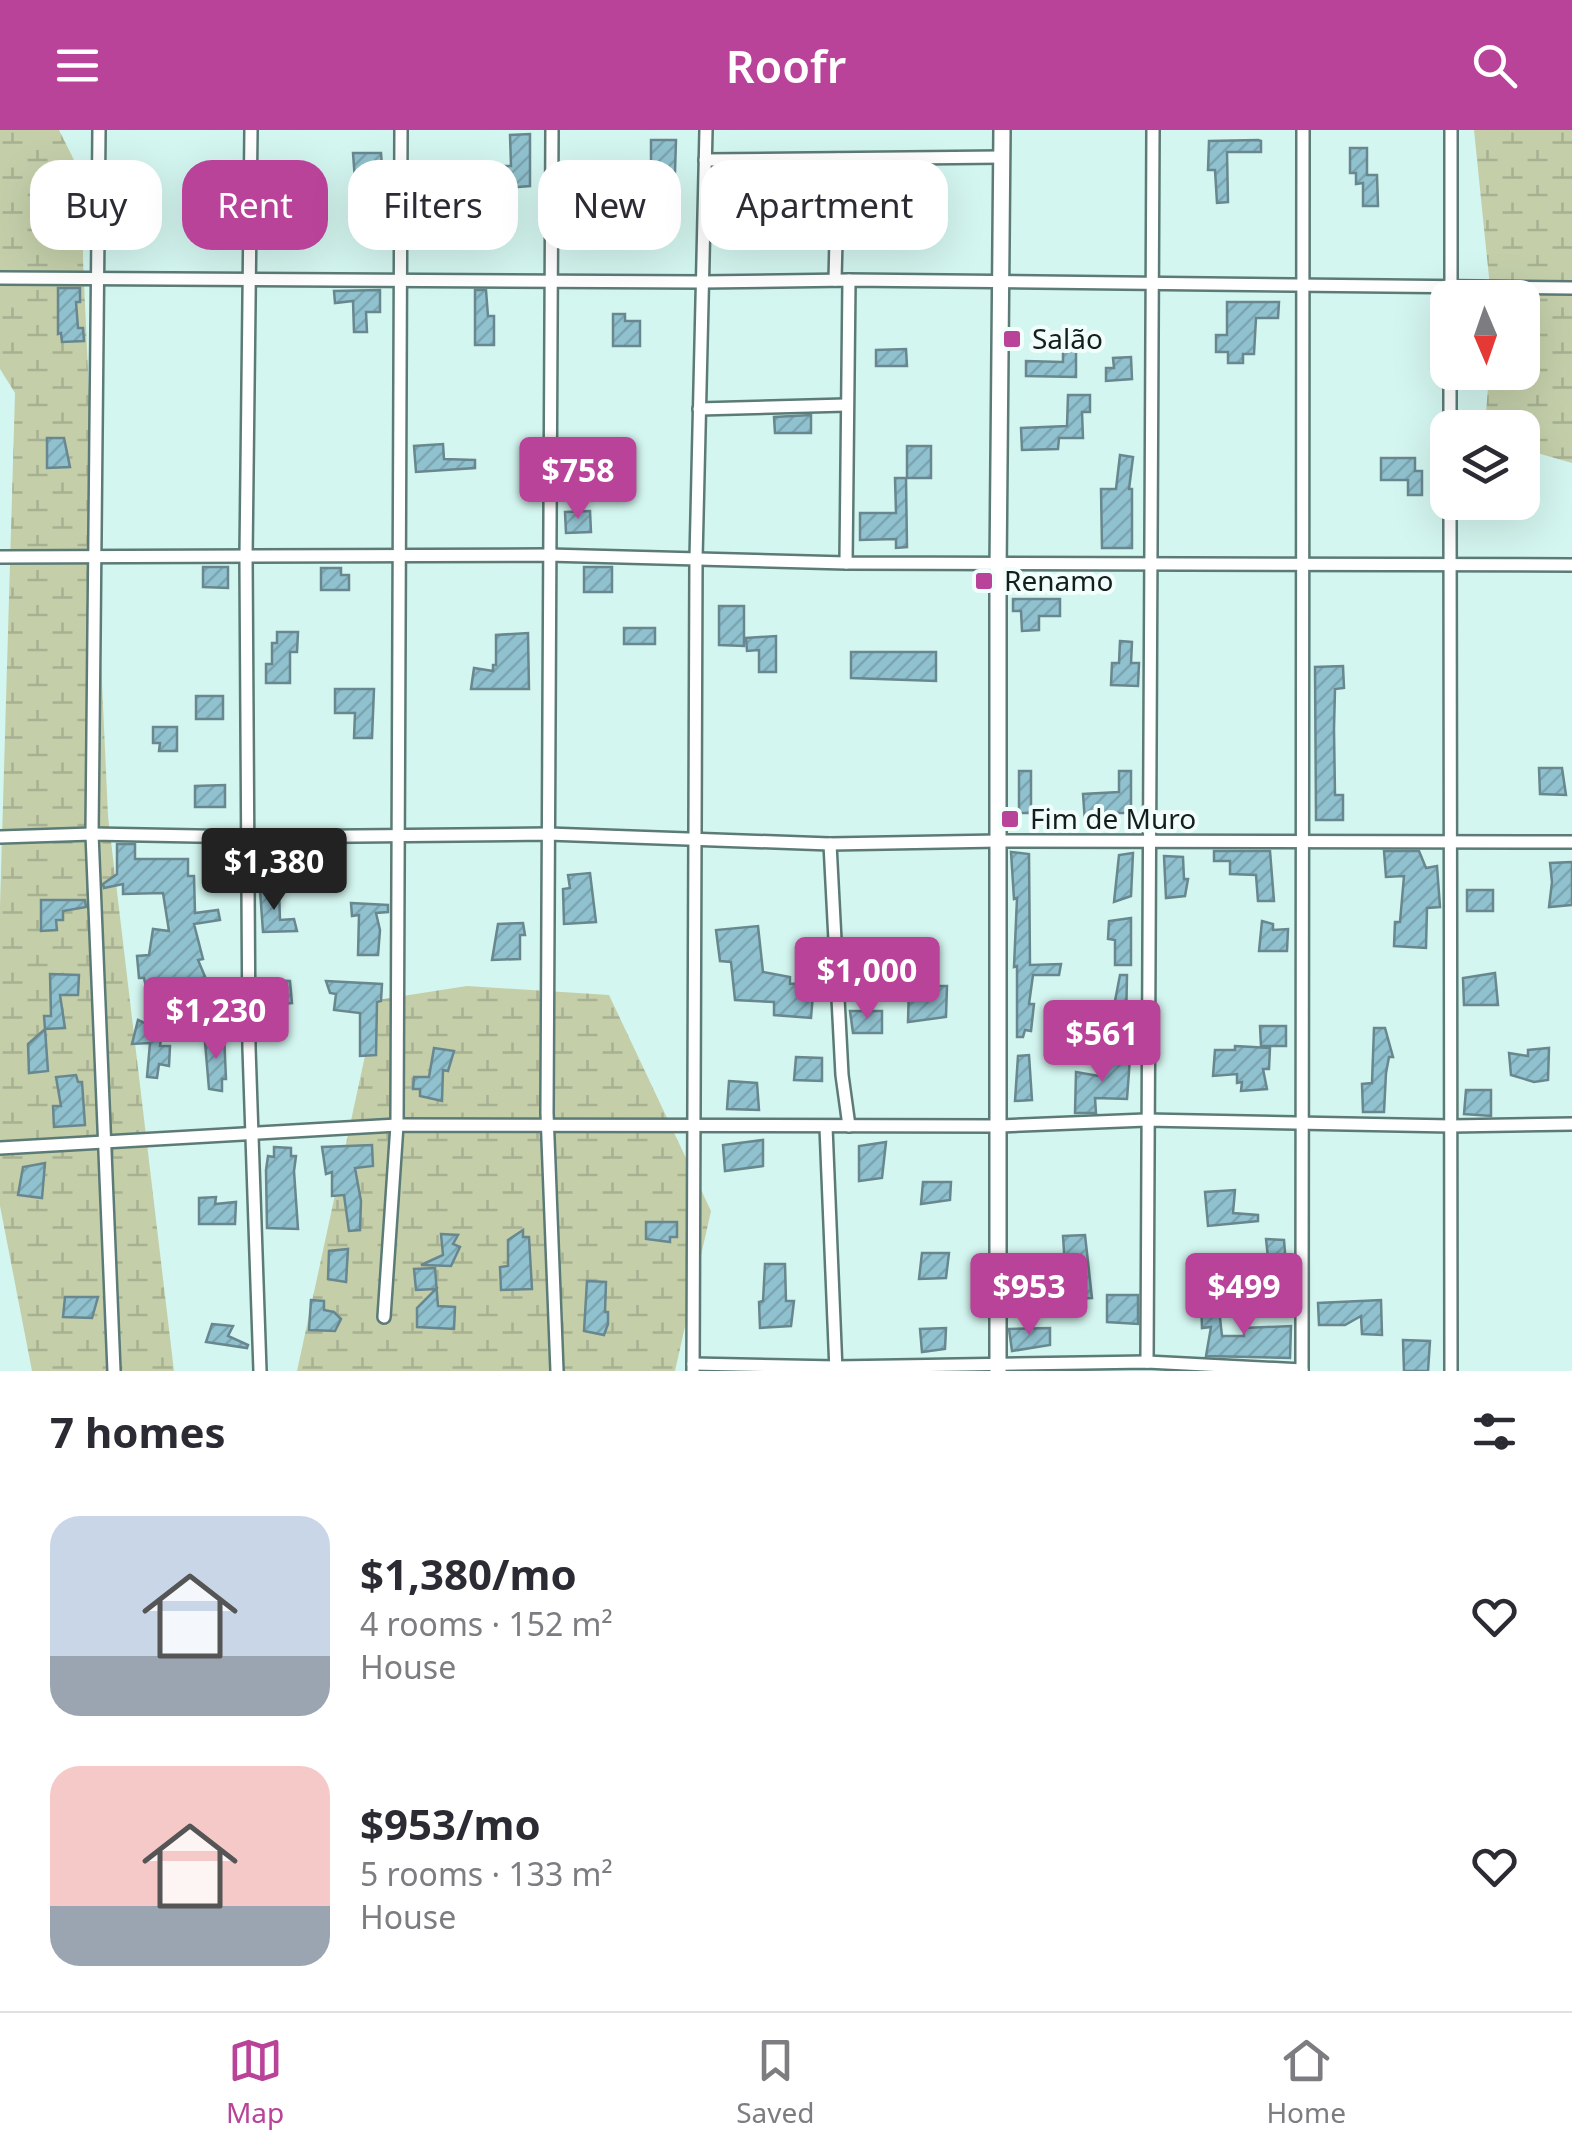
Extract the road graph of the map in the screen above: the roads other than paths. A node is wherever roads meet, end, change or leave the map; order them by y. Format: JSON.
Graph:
{"nodes":[{"id":1,"x":99,"y":130,"type":"edge"},
{"id":2,"x":250,"y":130,"type":"edge"},
{"id":3,"x":401,"y":130,"type":"edge"},
{"id":4,"x":552,"y":130,"type":"edge"},
{"id":5,"x":706,"y":130,"type":"edge"},
{"id":6,"x":1002,"y":130,"type":"edge"},
{"id":7,"x":1153,"y":130,"type":"edge"},
{"id":8,"x":1303,"y":130,"type":"edge"},
{"id":9,"x":1452,"y":130,"type":"edge"},
{"id":10,"x":1002,"y":157,"type":"junction"},
{"id":11,"x":838,"y":159,"type":"junction"},
{"id":12,"x":705,"y":160,"type":"joint"},
{"id":13,"x":702,"y":250,"type":"edge"},
{"id":14,"x":97,"y":277,"type":"junction"},
{"id":15,"x":0,"y":278,"type":"edge"},
{"id":16,"x":400,"y":280,"type":"junction"},
{"id":17,"x":552,"y":280,"type":"junction"},
{"id":18,"x":835,"y":280,"type":"junction"},
{"id":19,"x":849,"y":280,"type":"junction"},
{"id":20,"x":1451,"y":280,"type":"edge"},
{"id":21,"x":250,"y":281,"type":"junction"},
{"id":22,"x":701,"y":282,"type":"junction"},
{"id":23,"x":1002,"y":282,"type":"junction"},
{"id":24,"x":1153,"y":285,"type":"junction"},
{"id":25,"x":1302,"y":287,"type":"junction"},
{"id":26,"x":1572,"y":288,"type":"edge"},
{"id":27,"x":1540,"y":289,"type":"edge"},
{"id":28,"x":1430,"y":291,"type":"edge"},
{"id":29,"x":846,"y":405,"type":"junction"},
{"id":30,"x":699,"y":409,"type":"junction"},
{"id":31,"x":1450,"y":520,"type":"edge"},
{"id":32,"x":399,"y":556,"type":"junction"},
{"id":33,"x":548,"y":556,"type":"junction"},
{"id":34,"x":0,"y":557,"type":"edge"},
{"id":35,"x":95,"y":557,"type":"junction"},
{"id":36,"x":246,"y":557,"type":"junction"},
{"id":37,"x":696,"y":560,"type":"junction"},
{"id":38,"x":846,"y":562,"type":"junction"},
{"id":39,"x":1300,"y":562,"type":"junction"},
{"id":40,"x":998,"y":563,"type":"junction"},
{"id":41,"x":1150,"y":563,"type":"junction"},
{"id":42,"x":1450,"y":563,"type":"junction"},
{"id":43,"x":1572,"y":566,"type":"edge"},
{"id":44,"x":92,"y":834,"type":"junction"},
{"id":45,"x":396,"y":834,"type":"junction"},
{"id":46,"x":548,"y":834,"type":"junction"},
{"id":47,"x":0,"y":837,"type":"edge"},
{"id":48,"x":249,"y":837,"type":"junction"},
{"id":49,"x":698,"y":840,"type":"junction"},
{"id":50,"x":1000,"y":841,"type":"junction"},
{"id":51,"x":1302,"y":841,"type":"junction"},
{"id":52,"x":1150,"y":842,"type":"junction"},
{"id":53,"x":1572,"y":842,"type":"edge"},
{"id":54,"x":1450,"y":843,"type":"junction"},
{"id":55,"x":830,"y":844,"type":"junction"},
{"id":56,"x":1146,"y":1120,"type":"junction"},
{"id":57,"x":1301,"y":1123,"type":"junction"},
{"id":58,"x":397,"y":1124,"type":"junction"},
{"id":59,"x":547,"y":1124,"type":"junction"},
{"id":60,"x":1572,"y":1124,"type":"edge"},
{"id":61,"x":696,"y":1126,"type":"junction"},
{"id":62,"x":850,"y":1126,"type":"junction"},
{"id":63,"x":1000,"y":1126,"type":"junction"},
{"id":64,"x":1451,"y":1126,"type":"junction"},
{"id":65,"x":826,"y":1127,"type":"junction"},
{"id":66,"x":251,"y":1132,"type":"junction"},
{"id":67,"x":105,"y":1142,"type":"junction"},
{"id":68,"x":0,"y":1148,"type":"edge"},
{"id":69,"x":384,"y":1317,"type":"dead end"},
{"id":70,"x":1148,"y":1362,"type":"junction"},
{"id":71,"x":693,"y":1367,"type":"edge"},
{"id":72,"x":998,"y":1368,"type":"edge"},
{"id":73,"x":836,"y":1369,"type":"edge"},
{"id":74,"x":1302,"y":1370,"type":"edge"},
{"id":75,"x":114,"y":1371,"type":"edge"},
{"id":76,"x":260,"y":1371,"type":"edge"},
{"id":77,"x":556,"y":1371,"type":"edge"},
{"id":78,"x":1451,"y":1371,"type":"edge"}],
"edges":[{"from":1,"to":14,"type":"street"},
{"from":2,"to":21,"type":"street"},
{"from":3,"to":16,"type":"street"},
{"from":4,"to":17,"type":"street"},
{"from":5,"to":12,"type":"street"},
{"from":6,"to":10,"type":"street"},
{"from":7,"to":24,"type":"street"},
{"from":8,"to":25,"type":"street"},
{"from":9,"to":20,"type":"street"},
{"from":10,"to":11,"type":"street"},
{"from":10,"to":23,"type":"street"},
{"from":11,"to":12,"type":"street"},
{"from":11,"to":18,"type":"street"},
{"from":13,"to":22,"type":"street"},
{"from":14,"to":15,"type":"street"},
{"from":14,"to":21,"type":"street"},
{"from":14,"to":35,"type":"street"},
{"from":16,"to":17,"type":"street"},
{"from":16,"to":21,"type":"street"},
{"from":16,"to":32,"type":"street"},
{"from":17,"to":22,"type":"street"},
{"from":17,"to":33,"type":"street"},
{"from":18,"to":19,"type":"street"},
{"from":18,"to":22,"type":"street"},
{"from":19,"to":23,"type":"street"},
{"from":19,"to":29,"type":"street"},
{"from":21,"to":36,"type":"street"},
{"from":22,"to":30,"type":"street"},
{"from":23,"to":24,"type":"street"},
{"from":23,"to":40,"type":"street"},
{"from":24,"to":25,"type":"street"},
{"from":24,"to":41,"type":"street"},
{"from":25,"to":28,"type":"street"},
{"from":25,"to":39,"type":"street"},
{"from":26,"to":27,"type":"street"},
{"from":29,"to":30,"type":"street"},
{"from":29,"to":38,"type":"street"},
{"from":30,"to":37,"type":"street"},
{"from":31,"to":42,"type":"street"},
{"from":32,"to":33,"type":"street"},
{"from":32,"to":36,"type":"street"},
{"from":32,"to":45,"type":"street"},
{"from":33,"to":37,"type":"street"},
{"from":33,"to":46,"type":"street"},
{"from":34,"to":35,"type":"street"},
{"from":35,"to":36,"type":"street"},
{"from":35,"to":44,"type":"street"},
{"from":36,"to":48,"type":"street"},
{"from":37,"to":38,"type":"street"},
{"from":37,"to":49,"type":"street"},
{"from":38,"to":40,"type":"street"},
{"from":39,"to":41,"type":"street"},
{"from":39,"to":42,"type":"street"},
{"from":39,"to":51,"type":"street"},
{"from":40,"to":41,"type":"street"},
{"from":40,"to":50,"type":"street"},
{"from":41,"to":52,"type":"street"},
{"from":42,"to":43,"type":"street"},
{"from":42,"to":54,"type":"street"},
{"from":44,"to":47,"type":"street"},
{"from":44,"to":48,"type":"street"},
{"from":44,"to":67,"type":"street"},
{"from":45,"to":46,"type":"street"},
{"from":45,"to":48,"type":"street"},
{"from":45,"to":58,"type":"street"},
{"from":46,"to":49,"type":"street"},
{"from":46,"to":59,"type":"street"},
{"from":48,"to":66,"type":"street"},
{"from":49,"to":55,"type":"street"},
{"from":49,"to":61,"type":"street"},
{"from":50,"to":52,"type":"street"},
{"from":50,"to":55,"type":"street"},
{"from":50,"to":63,"type":"street"},
{"from":51,"to":52,"type":"street"},
{"from":51,"to":54,"type":"street"},
{"from":51,"to":57,"type":"street"},
{"from":52,"to":56,"type":"street"},
{"from":53,"to":54,"type":"street"},
{"from":54,"to":64,"type":"street"},
{"from":55,"to":62,"type":"street"},
{"from":56,"to":57,"type":"street"},
{"from":56,"to":63,"type":"street"},
{"from":56,"to":70,"type":"street"},
{"from":57,"to":64,"type":"street"},
{"from":57,"to":74,"type":"street"},
{"from":58,"to":59,"type":"street"},
{"from":58,"to":66,"type":"street"},
{"from":58,"to":69,"type":"street"},
{"from":59,"to":61,"type":"street"},
{"from":59,"to":77,"type":"street"},
{"from":60,"to":64,"type":"street"},
{"from":61,"to":65,"type":"street"},
{"from":61,"to":71,"type":"street"},
{"from":62,"to":63,"type":"street"},
{"from":62,"to":65,"type":"street"},
{"from":63,"to":72,"type":"street"},
{"from":64,"to":78,"type":"street"},
{"from":65,"to":73,"type":"street"},
{"from":66,"to":67,"type":"street"},
{"from":66,"to":76,"type":"street"},
{"from":67,"to":68,"type":"street"},
{"from":67,"to":75,"type":"street"},
{"from":70,"to":72,"type":"street"},
{"from":70,"to":74,"type":"street"},
{"from":71,"to":73,"type":"street"},
{"from":72,"to":73,"type":"street"}]}
